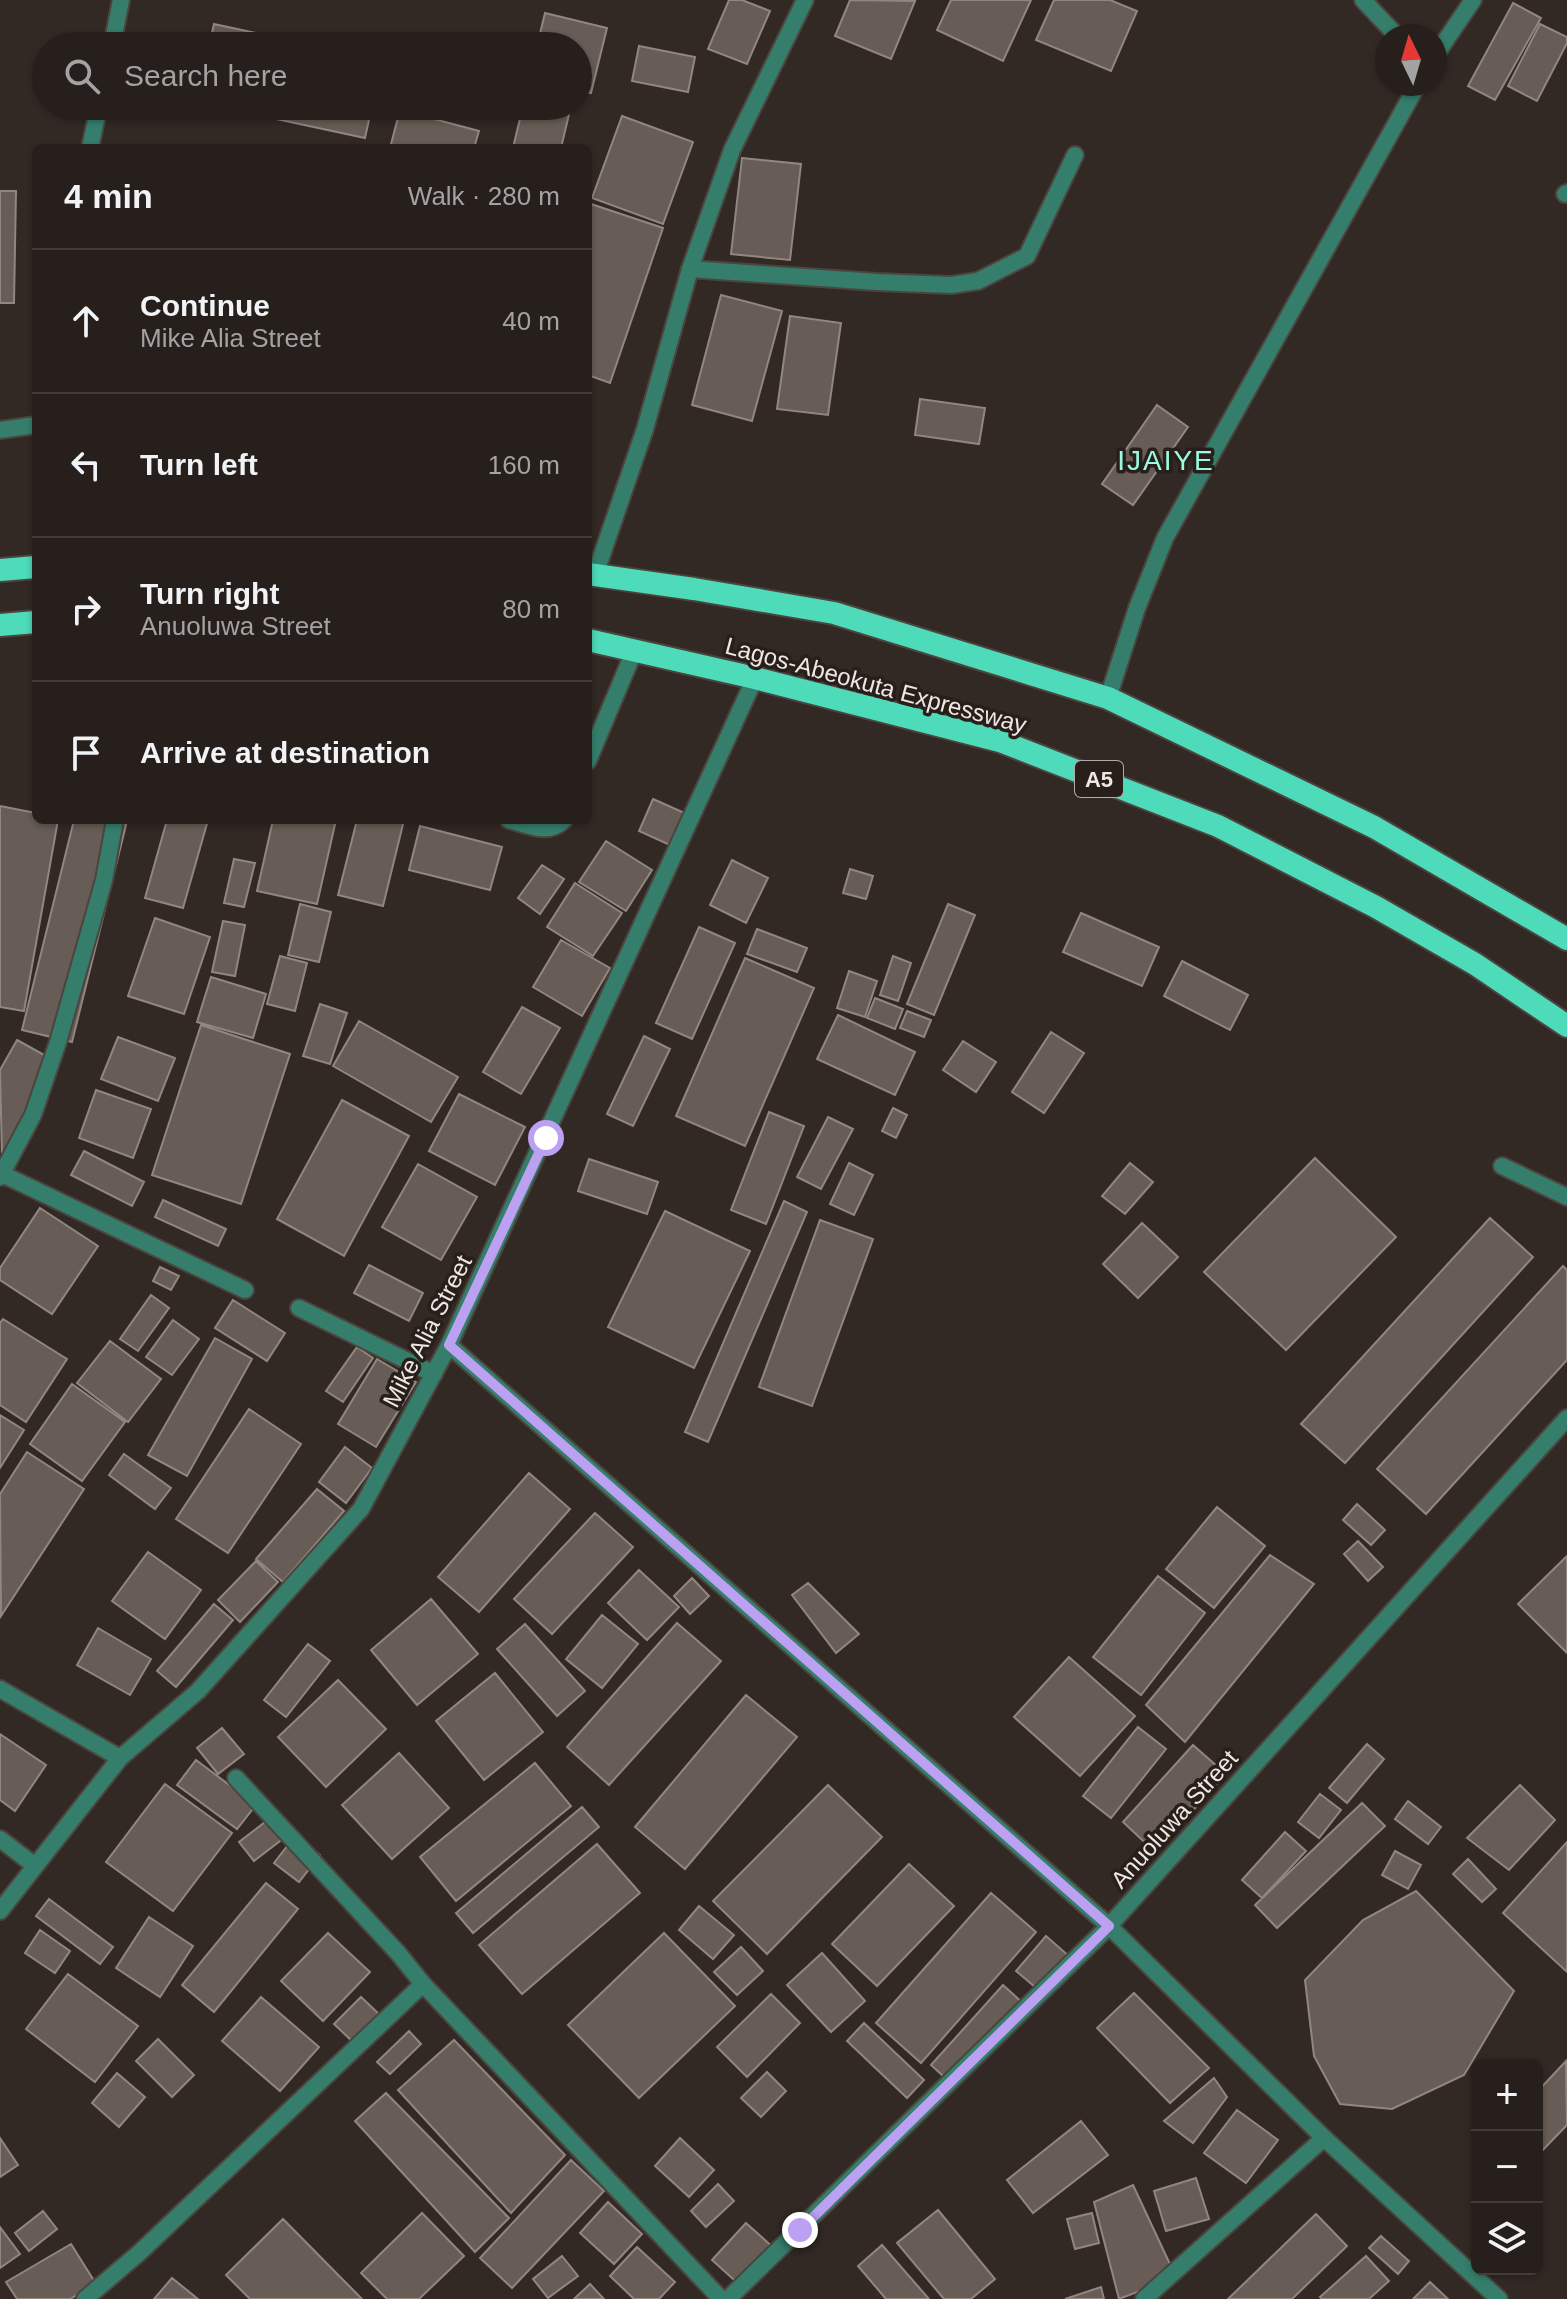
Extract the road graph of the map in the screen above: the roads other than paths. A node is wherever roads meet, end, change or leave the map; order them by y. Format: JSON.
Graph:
{"nodes":[{"id":1,"x":121,"y":0,"type":"edge"},
{"id":2,"x":805,"y":0,"type":"edge"},
{"id":3,"x":1363,"y":0,"type":"edge"},
{"id":4,"x":1473,"y":0,"type":"edge"},
{"id":5,"x":1386,"y":24,"type":"edge"},
{"id":6,"x":115,"y":32,"type":"edge"},
{"id":7,"x":1447,"y":38,"type":"edge"},
{"id":8,"x":1411,"y":96,"type":"edge"},
{"id":9,"x":96,"y":120,"type":"edge"},
{"id":10,"x":91,"y":144,"type":"edge"},
{"id":11,"x":1075,"y":155,"type":"dead end"},
{"id":12,"x":690,"y":269,"type":"junction"},
{"id":13,"x":32,"y":426,"type":"edge"},
{"id":14,"x":0,"y":430,"type":"edge"},
{"id":15,"x":32,"y":567,"type":"edge"},
{"id":16,"x":0,"y":570,"type":"edge"},
{"id":17,"x":592,"y":572,"type":"edge"},
{"id":18,"x":592,"y":575,"type":"edge"},
{"id":19,"x":32,"y":622,"type":"edge"},
{"id":20,"x":0,"y":625,"type":"edge"},
{"id":21,"x":592,"y":641,"type":"edge"},
{"id":22,"x":635,"y":649,"type":"junction"},
{"id":23,"x":755,"y":678,"type":"junction"},
{"id":24,"x":1108,"y":698,"type":"junction"},
{"id":25,"x":593,"y":737,"type":"edge"},
{"id":26,"x":114,"y":824,"type":"edge"},
{"id":27,"x":524,"y":824,"type":"edge"},
{"id":28,"x":560,"y":824,"type":"edge"},
{"id":29,"x":1567,"y":939,"type":"edge"},
{"id":30,"x":1567,"y":1026,"type":"edge"},
{"id":31,"x":1502,"y":1166,"type":"dead end"},
{"id":32,"x":1,"y":1176,"type":"edge"},
{"id":33,"x":1567,"y":1197,"type":"edge"},
{"id":34,"x":245,"y":1290,"type":"dead end"},
{"id":35,"x":299,"y":1308,"type":"dead end"},
{"id":36,"x":449,"y":1345,"type":"junction"},
{"id":37,"x":434,"y":1374,"type":"junction"},
{"id":38,"x":1567,"y":1418,"type":"edge"},
{"id":39,"x":0,"y":1689,"type":"edge"},
{"id":40,"x":120,"y":1758,"type":"junction"},
{"id":41,"x":236,"y":1778,"type":"dead end"},
{"id":42,"x":0,"y":1839,"type":"edge"},
{"id":43,"x":34,"y":1865,"type":"junction"},
{"id":44,"x":0,"y":1911,"type":"edge"},
{"id":45,"x":1109,"y":1926,"type":"junction"},
{"id":46,"x":423,"y":1984,"type":"junction"},
{"id":47,"x":1324,"y":2138,"type":"junction"},
{"id":48,"x":85,"y":2299,"type":"edge"},
{"id":49,"x":721,"y":2299,"type":"edge"},
{"id":50,"x":728,"y":2299,"type":"edge"},
{"id":51,"x":1144,"y":2299,"type":"edge"},
{"id":52,"x":1499,"y":2299,"type":"edge"}],
"edges":[{"from":1,"to":6,"type":"street"},
{"from":2,"to":12,"type":"street"},
{"from":3,"to":5,"type":"street"},
{"from":4,"to":7,"type":"street"},
{"from":8,"to":24,"type":"street"},
{"from":9,"to":10,"type":"street"},
{"from":11,"to":12,"type":"street"},
{"from":12,"to":17,"type":"street"},
{"from":13,"to":14,"type":"street"},
{"from":15,"to":16,"type":"highway"},
{"from":18,"to":24,"type":"highway","name":"Lagos-Abeokuta Expressway"},
{"from":19,"to":20,"type":"highway"},
{"from":21,"to":22,"type":"highway","name":"Lagos-Abeokuta Expressway","number":"A5"},
{"from":22,"to":23,"type":"highway","name":"Lagos-Abeokuta Expressway","number":"A5"},
{"from":22,"to":25,"type":"street"},
{"from":23,"to":30,"type":"highway","name":"Lagos-Abeokuta Expressway","number":"A5"},
{"from":23,"to":36,"type":"street","name":"Mike Alia Street"},
{"from":24,"to":29,"type":"highway","name":"Lagos-Abeokuta Expressway"},
{"from":26,"to":32,"type":"street"},
{"from":27,"to":28,"type":"street"},
{"from":31,"to":33,"type":"street"},
{"from":32,"to":34,"type":"street"},
{"from":35,"to":37,"type":"street"},
{"from":36,"to":37,"type":"street","name":"Mike Alia Street"},
{"from":36,"to":45,"type":"street"},
{"from":37,"to":40,"type":"street","name":"Mike Alia Street"},
{"from":38,"to":45,"type":"street","name":"Anuoluwa Street"},
{"from":39,"to":40,"type":"street"},
{"from":40,"to":43,"type":"street","name":"Mike Alia Street"},
{"from":41,"to":46,"type":"street"},
{"from":42,"to":43,"type":"street"},
{"from":43,"to":44,"type":"street","name":"Mike Alia Street"},
{"from":45,"to":47,"type":"street"},
{"from":45,"to":50,"type":"street","name":"Anuoluwa Street"},
{"from":46,"to":48,"type":"street"},
{"from":46,"to":49,"type":"street"},
{"from":47,"to":51,"type":"street"},
{"from":47,"to":52,"type":"street"}]}
